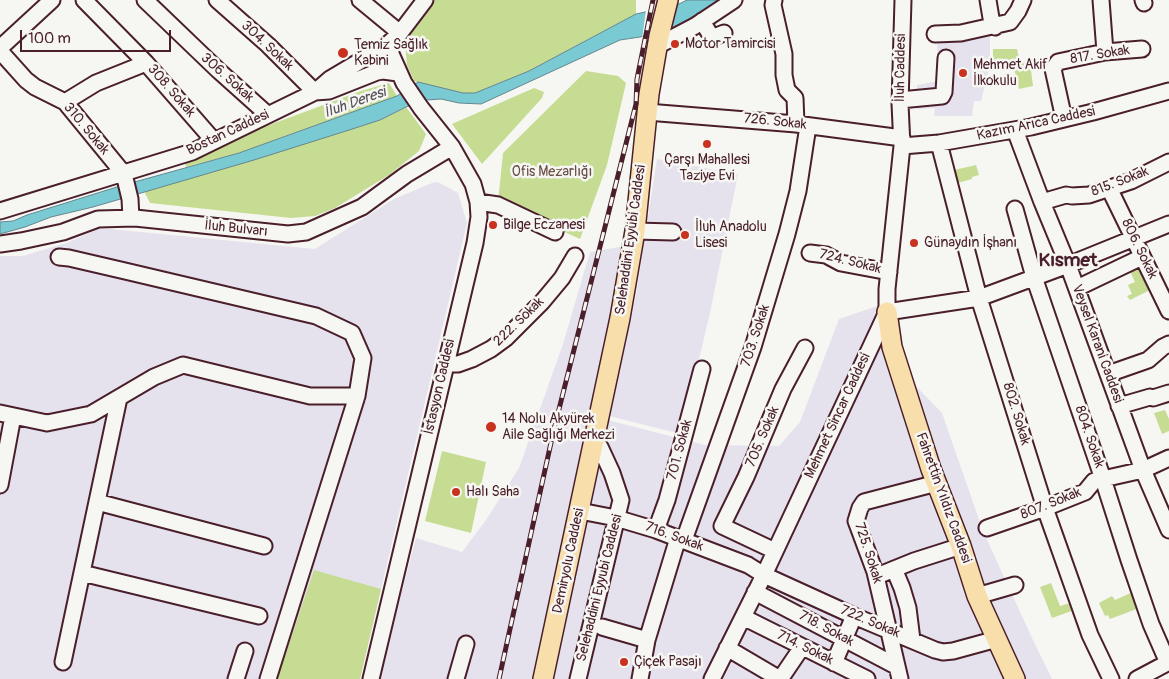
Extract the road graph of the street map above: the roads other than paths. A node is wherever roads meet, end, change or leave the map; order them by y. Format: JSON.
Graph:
{"nodes":[{"id":1,"x":52,"y":0,"type":"edge"},
{"id":2,"x":84,"y":0,"type":"edge"},
{"id":3,"x":145,"y":0,"type":"edge"},
{"id":4,"x":217,"y":0,"type":"edge"},
{"id":5,"x":360,"y":0,"type":"edge"},
{"id":6,"x":425,"y":0,"type":"edge"},
{"id":7,"x":668,"y":0,"type":"edge"},
{"id":8,"x":734,"y":0,"type":"edge"},
{"id":9,"x":774,"y":0,"type":"edge"},
{"id":10,"x":903,"y":0,"type":"edge"},
{"id":11,"x":988,"y":0,"type":"edge"},
{"id":12,"x":1023,"y":0,"type":"edge"},
{"id":13,"x":1101,"y":0,"type":"edge"},
{"id":14,"x":702,"y":21,"type":"junction"},
{"id":15,"x":995,"y":27,"type":"junction"},
{"id":16,"x":400,"y":33,"type":"junction"},
{"id":17,"x":724,"y":33,"type":"dead end"},
{"id":18,"x":935,"y":34,"type":"dead end"},
{"id":19,"x":658,"y":41,"type":"junction"},
{"id":20,"x":387,"y":46,"type":"junction"},
{"id":21,"x":1142,"y":49,"type":"dead end"},
{"id":22,"x":0,"y":50,"type":"edge"},
{"id":23,"x":1106,"y":52,"type":"junction"},
{"id":24,"x":946,"y":58,"type":"dead end"},
{"id":25,"x":146,"y":63,"type":"junction"},
{"id":26,"x":401,"y":78,"type":"junction"},
{"id":27,"x":1169,"y":91,"type":"edge"},
{"id":28,"x":315,"y":92,"type":"junction"},
{"id":29,"x":900,"y":100,"type":"junction"},
{"id":30,"x":65,"y":102,"type":"junction"},
{"id":31,"x":647,"y":112,"type":"junction"},
{"id":32,"x":267,"y":114,"type":"junction"},
{"id":33,"x":1064,"y":119,"type":"junction"},
{"id":34,"x":802,"y":125,"type":"junction"},
{"id":35,"x":1015,"y":130,"type":"junction"},
{"id":36,"x":902,"y":140,"type":"junction"},
{"id":37,"x":214,"y":141,"type":"junction"},
{"id":38,"x":939,"y":143,"type":"junction"},
{"id":39,"x":452,"y":146,"type":"junction"},
{"id":40,"x":1169,"y":162,"type":"edge"},
{"id":41,"x":125,"y":178,"type":"junction"},
{"id":42,"x":1109,"y":188,"type":"junction"},
{"id":43,"x":478,"y":202,"type":"junction"},
{"id":44,"x":1042,"y":202,"type":"junction"},
{"id":45,"x":1,"y":209,"type":"edge"},
{"id":46,"x":1015,"y":209,"type":"dead end"},
{"id":47,"x":132,"y":218,"type":"junction"},
{"id":48,"x":1169,"y":224,"type":"edge"},
{"id":49,"x":635,"y":231,"type":"junction"},
{"id":50,"x":555,"y":232,"type":"dead end"},
{"id":51,"x":673,"y":232,"type":"dead end"},
{"id":52,"x":1134,"y":240,"type":"junction"},
{"id":53,"x":0,"y":244,"type":"edge"},
{"id":54,"x":810,"y":252,"type":"dead end"},
{"id":55,"x":575,"y":256,"type":"dead end"},
{"id":56,"x":59,"y":257,"type":"dead end"},
{"id":57,"x":1142,"y":257,"type":"junction"},
{"id":58,"x":1068,"y":266,"type":"junction"},
{"id":59,"x":889,"y":272,"type":"junction"},
{"id":60,"x":1034,"y":278,"type":"junction"},
{"id":61,"x":1076,"y":288,"type":"junction"},
{"id":62,"x":979,"y":298,"type":"junction"},
{"id":63,"x":1169,"y":310,"type":"edge"},
{"id":64,"x":886,"y":312,"type":"junction"},
{"id":65,"x":1169,"y":344,"type":"edge"},
{"id":66,"x":805,"y":348,"type":"dead end"},
{"id":67,"x":446,"y":364,"type":"junction"},
{"id":68,"x":702,"y":369,"type":"dead end"},
{"id":69,"x":1108,"y":374,"type":"junction"},
{"id":70,"x":1169,"y":393,"type":"edge"},
{"id":71,"x":357,"y":396,"type":"junction"},
{"id":72,"x":119,"y":398,"type":"junction"},
{"id":73,"x":1119,"y":406,"type":"junction"},
{"id":74,"x":6,"y":415,"type":"edge"},
{"id":75,"x":594,"y":443,"type":"junction"},
{"id":76,"x":1169,"y":458,"type":"edge"},
{"id":77,"x":1143,"y":470,"type":"junction"},
{"id":78,"x":1103,"y":479,"type":"junction"},
{"id":79,"x":937,"y":484,"type":"junction"},
{"id":80,"x":0,"y":485,"type":"edge"},
{"id":81,"x":96,"y":502,"type":"junction"},
{"id":82,"x":1045,"y":508,"type":"junction"},
{"id":83,"x":580,"y":511,"type":"junction"},
{"id":84,"x":616,"y":518,"type":"junction"},
{"id":85,"x":987,"y":528,"type":"dead end"},
{"id":86,"x":656,"y":530,"type":"junction"},
{"id":87,"x":1169,"y":530,"type":"edge"},
{"id":88,"x":681,"y":539,"type":"junction"},
{"id":89,"x":264,"y":546,"type":"dead end"},
{"id":90,"x":961,"y":546,"type":"junction"},
{"id":91,"x":775,"y":551,"type":"junction"},
{"id":92,"x":894,"y":569,"type":"junction"},
{"id":93,"x":82,"y":573,"type":"junction"},
{"id":94,"x":764,"y":575,"type":"junction"},
{"id":95,"x":876,"y":576,"type":"junction"},
{"id":96,"x":1014,"y":585,"type":"dead end"},
{"id":97,"x":755,"y":592,"type":"junction"},
{"id":98,"x":977,"y":596,"type":"junction"},
{"id":99,"x":259,"y":616,"type":"dead end"},
{"id":100,"x":854,"y":616,"type":"junction"},
{"id":101,"x":743,"y":617,"type":"junction"},
{"id":102,"x":602,"y":627,"type":"dead end"},
{"id":103,"x":889,"y":630,"type":"junction"},
{"id":104,"x":844,"y":639,"type":"junction"},
{"id":105,"x":647,"y":640,"type":"junction"},
{"id":106,"x":912,"y":640,"type":"junction"},
{"id":107,"x":988,"y":642,"type":"junction"},
{"id":108,"x":466,"y":644,"type":"dead end"},
{"id":109,"x":802,"y":647,"type":"junction"},
{"id":110,"x":727,"y":648,"type":"junction"},
{"id":111,"x":245,"y":651,"type":"dead end"},
{"id":112,"x":63,"y":662,"type":"dead end"},
{"id":113,"x":834,"y":662,"type":"junction"},
{"id":114,"x":1168,"y":662,"type":"edge"},
{"id":115,"x":898,"y":672,"type":"edge"},
{"id":116,"x":236,"y":679,"type":"edge"},
{"id":117,"x":268,"y":679,"type":"edge"},
{"id":118,"x":371,"y":679,"type":"edge"},
{"id":119,"x":456,"y":679,"type":"edge"},
{"id":120,"x":543,"y":679,"type":"edge"},
{"id":121,"x":578,"y":679,"type":"edge"},
{"id":122,"x":640,"y":679,"type":"edge"},
{"id":123,"x":712,"y":679,"type":"edge"},
{"id":124,"x":867,"y":679,"type":"edge"},
{"id":125,"x":1015,"y":679,"type":"edge"},
{"id":126,"x":1111,"y":679,"type":"edge"},
{"id":127,"x":1138,"y":679,"type":"edge"}],
"edges":[{"from":1,"to":22,"type":"street"},
{"from":2,"to":25,"type":"street","name":"308. Sokak"},
{"from":3,"to":32,"type":"street","name":"306. Sokak"},
{"from":4,"to":28,"type":"street","name":"304. Sokak"},
{"from":5,"to":16,"type":"street"},
{"from":6,"to":16,"type":"street","name":"Bostan Caddesi"},
{"from":7,"to":19,"type":"main road","name":"Selehaddini Eyyübi Caddesi"},
{"from":8,"to":14,"type":"street"},
{"from":9,"to":34,"type":"street","name":"703. Sokak"},
{"from":10,"to":29,"type":"street","name":"İluh Caddesi"},
{"from":11,"to":15,"type":"street"},
{"from":12,"to":15,"type":"street"},
{"from":13,"to":23,"type":"street"},
{"from":14,"to":17,"type":"street"},
{"from":14,"to":19,"type":"street"},
{"from":15,"to":18,"type":"street"},
{"from":16,"to":20,"type":"street","name":"Bostan Caddesi"},
{"from":19,"to":31,"type":"main road","name":"Selehaddini Eyyübi Caddesi"},
{"from":20,"to":26,"type":"street","name":"İstasyon Caddesi"},
{"from":20,"to":28,"type":"street","name":"Bostan Caddesi"},
{"from":21,"to":23,"type":"street","name":"817. Sokak"},
{"from":22,"to":30,"type":"street","name":"310. Sokak"},
{"from":23,"to":33,"type":"street","name":"817. Sokak"},
{"from":24,"to":29,"type":"street"},
{"from":25,"to":30,"type":"street"},
{"from":25,"to":37,"type":"street","name":"308. Sokak"},
{"from":26,"to":28,"type":"street"},
{"from":26,"to":39,"type":"street","name":"İstasyon Caddesi"},
{"from":27,"to":33,"type":"street","name":"Kazım Arıca Caddesi"},
{"from":28,"to":32,"type":"street","name":"Bostan Caddesi"},
{"from":29,"to":36,"type":"street","name":"İluh Caddesi"},
{"from":30,"to":41,"type":"street","name":"310. Sokak"},
{"from":31,"to":34,"type":"street","name":"726. Sokak"},
{"from":31,"to":49,"type":"main road","name":"Selehaddini Eyyübi Caddesi"},
{"from":32,"to":37,"type":"street","name":"Bostan Caddesi"},
{"from":33,"to":35,"type":"street","name":"Kazım Arıca Caddesi"},
{"from":34,"to":36,"type":"street","name":"726. Sokak"},
{"from":34,"to":88,"type":"street","name":"703. Sokak"},
{"from":35,"to":38,"type":"street","name":"Kazım Arıca Caddesi"},
{"from":35,"to":44,"type":"street","name":"Veysel Karani Caddesi"},
{"from":36,"to":38,"type":"street","name":"Kazım Arıca Caddesi"},
{"from":36,"to":59,"type":"street","name":"Mehmet Sincar Caddesi"},
{"from":37,"to":41,"type":"street","name":"Bostan Caddesi"},
{"from":38,"to":62,"type":"street","name":"802. Sokak"},
{"from":39,"to":43,"type":"street","name":"İstasyon Caddesi"},
{"from":39,"to":47,"type":"street","name":"İluh Bulvarı"},
{"from":40,"to":42,"type":"street","name":"815. Sokak"},
{"from":41,"to":45,"type":"street","name":"Bostan Caddesi"},
{"from":41,"to":47,"type":"street"},
{"from":42,"to":44,"type":"street","name":"815. Sokak"},
{"from":42,"to":52,"type":"street","name":"806. Sokak"},
{"from":43,"to":50,"type":"street"},
{"from":43,"to":67,"type":"street","name":"İstasyon Caddesi"},
{"from":44,"to":58,"type":"street","name":"Veysel Karani Caddesi"},
{"from":46,"to":60,"type":"street","name":"804. Sokak"},
{"from":47,"to":53,"type":"street","name":"İluh Bulvarı"},
{"from":48,"to":52,"type":"street"},
{"from":49,"to":51,"type":"street"},
{"from":49,"to":75,"type":"main road","name":"Selehaddini Eyyübi Caddesi"},
{"from":52,"to":57,"type":"street","name":"806. Sokak"},
{"from":52,"to":58,"type":"street"},
{"from":54,"to":59,"type":"street","name":"724. Sokak"},
{"from":55,"to":67,"type":"street","name":"222. Sokak"},
{"from":56,"to":71,"type":"street"},
{"from":57,"to":61,"type":"street"},
{"from":57,"to":63,"type":"street","name":"806. Sokak"},
{"from":58,"to":60,"type":"street"},
{"from":58,"to":61,"type":"street","name":"Veysel Karani Caddesi"},
{"from":59,"to":64,"type":"street","name":"Mehmet Sincar Caddesi"},
{"from":60,"to":62,"type":"street"},
{"from":60,"to":78,"type":"street","name":"804. Sokak"},
{"from":61,"to":69,"type":"street","name":"Veysel Karani Caddesi"},
{"from":62,"to":64,"type":"street"},
{"from":62,"to":82,"type":"street","name":"802. Sokak"},
{"from":64,"to":79,"type":"main road","name":"Fahrettin Yıldız Caddesi"},
{"from":64,"to":91,"type":"street","name":"Mehmet Sincar Caddesi"},
{"from":65,"to":69,"type":"street"},
{"from":66,"to":91,"type":"street","name":"705. Sokak"},
{"from":67,"to":118,"type":"street","name":"İstasyon Caddesi"},
{"from":68,"to":86,"type":"street","name":"701. Sokak"},
{"from":69,"to":73,"type":"street","name":"Veysel Karani Caddesi"},
{"from":70,"to":73,"type":"street"},
{"from":71,"to":72,"type":"street"},
{"from":71,"to":117,"type":"street"},
{"from":72,"to":74,"type":"street"},
{"from":72,"to":81,"type":"street"},
{"from":73,"to":77,"type":"street","name":"Veysel Karani Caddesi"},
{"from":74,"to":80,"type":"street"},
{"from":75,"to":83,"type":"main road","name":"Demiryolu Caddesi"},
{"from":75,"to":84,"type":"street","name":"Selehaddini Eyyubi Caddesi"},
{"from":76,"to":77,"type":"street","name":"807. Sokak"},
{"from":77,"to":78,"type":"street","name":"807. Sokak"},
{"from":77,"to":87,"type":"street","name":"Veysel Karani Caddesi"},
{"from":78,"to":82,"type":"street","name":"807. Sokak"},
{"from":78,"to":114,"type":"street","name":"804. Sokak"},
{"from":79,"to":90,"type":"main road","name":"Fahrettin Yıldız Caddesi"},
{"from":79,"to":95,"type":"street","name":"725. Sokak"},
{"from":81,"to":89,"type":"street"},
{"from":81,"to":93,"type":"street"},
{"from":82,"to":85,"type":"street","name":"807. Sokak"},
{"from":82,"to":126,"type":"street","name":"802. Sokak"},
{"from":83,"to":84,"type":"street","name":"716. Sokak"},
{"from":83,"to":120,"type":"main road","name":"Demiryolu Caddesi"},
{"from":84,"to":86,"type":"street","name":"716. Sokak"},
{"from":84,"to":121,"type":"street","name":"Selehaddini Eyyubi Caddesi"},
{"from":86,"to":88,"type":"street","name":"716. Sokak"},
{"from":88,"to":94,"type":"street","name":"716. Sokak"},
{"from":88,"to":105,"type":"street","name":"703. Sokak"},
{"from":90,"to":92,"type":"street"},
{"from":90,"to":98,"type":"main road","name":"Fahrettin Yıldız Caddesi"},
{"from":91,"to":94,"type":"street","name":"Mehmet Sincar Caddesi"},
{"from":92,"to":95,"type":"street"},
{"from":92,"to":106,"type":"street"},
{"from":93,"to":99,"type":"street"},
{"from":93,"to":112,"type":"street"},
{"from":94,"to":97,"type":"street","name":"Mehmet Sincar Caddesi"},
{"from":94,"to":100,"type":"street","name":"722. Sokak"},
{"from":95,"to":103,"type":"street","name":"725. Sokak"},
{"from":96,"to":98,"type":"street"},
{"from":97,"to":101,"type":"street","name":"Mehmet Sincar Caddesi"},
{"from":97,"to":104,"type":"street","name":"718. Sokak"},
{"from":98,"to":107,"type":"main road","name":"Fahrettin Yıldız Caddesi"},
{"from":100,"to":103,"type":"street","name":"722. Sokak"},
{"from":100,"to":104,"type":"street"},
{"from":101,"to":109,"type":"street","name":"714. Sokak"},
{"from":101,"to":110,"type":"street","name":"Mehmet Sincar Caddesi"},
{"from":102,"to":105,"type":"street"},
{"from":103,"to":106,"type":"street","name":"722. Sokak"},
{"from":103,"to":115,"type":"street","name":"725. Sokak"},
{"from":104,"to":113,"type":"street"},
{"from":104,"to":115,"type":"street","name":"718. Sokak"},
{"from":105,"to":122,"type":"street","name":"703. Sokak"},
{"from":106,"to":107,"type":"street","name":"722. Sokak"},
{"from":107,"to":125,"type":"main road","name":"Fahrettin Yıldız Caddesi"},
{"from":108,"to":119,"type":"street"},
{"from":109,"to":110,"type":"street"},
{"from":109,"to":113,"type":"street","name":"714. Sokak"},
{"from":110,"to":123,"type":"street","name":"Mehmet Sincar Caddesi"},
{"from":111,"to":116,"type":"street"},
{"from":113,"to":124,"type":"street","name":"714. Sokak"},
{"from":114,"to":127,"type":"street"}]}
